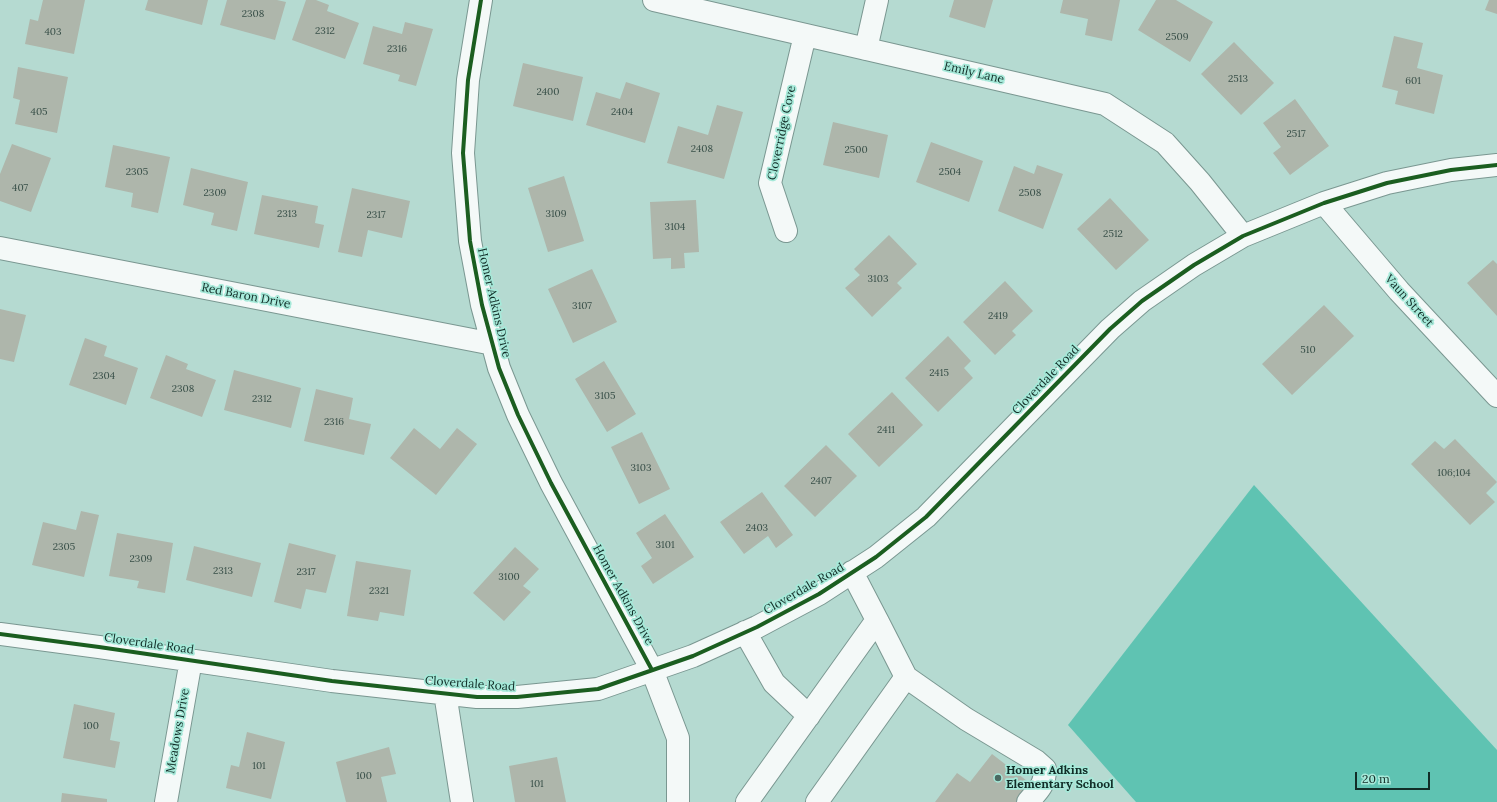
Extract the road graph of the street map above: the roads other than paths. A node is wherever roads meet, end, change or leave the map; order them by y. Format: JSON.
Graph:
{"nodes":[{"id":1,"x":481,"y":0,"type":"edge"},
{"id":2,"x":654,"y":0,"type":"edge"},
{"id":3,"x":878,"y":0,"type":"edge"},
{"id":4,"x":805,"y":35,"type":"junction"},
{"id":5,"x":866,"y":49,"type":"junction"},
{"id":6,"x":1497,"y":165,"type":"edge"},
{"id":7,"x":1324,"y":203,"type":"junction"},
{"id":8,"x":786,"y":231,"type":"dead end"},
{"id":9,"x":1243,"y":236,"type":"junction"},
{"id":10,"x":0,"y":248,"type":"edge"},
{"id":11,"x":493,"y":344,"type":"junction"},
{"id":12,"x":1497,"y":396,"type":"edge"},
{"id":13,"x":852,"y":572,"type":"junction"},
{"id":14,"x":877,"y":620,"type":"junction"},
{"id":15,"x":745,"y":632,"type":"junction"},
{"id":16,"x":0,"y":634,"type":"edge"},
{"id":17,"x":191,"y":660,"type":"junction"},
{"id":18,"x":652,"y":670,"type":"junction"},
{"id":19,"x":906,"y":677,"type":"junction"},
{"id":20,"x":445,"y":693,"type":"junction"},
{"id":21,"x":809,"y":716,"type":"junction"},
{"id":22,"x":166,"y":802,"type":"edge"},
{"id":23,"x":462,"y":802,"type":"edge"},
{"id":24,"x":678,"y":802,"type":"edge"},
{"id":25,"x":748,"y":802,"type":"edge"},
{"id":26,"x":817,"y":802,"type":"edge"},
{"id":27,"x":1028,"y":802,"type":"edge"}],
"edges":[{"from":1,"to":11,"type":"street","name":"Homer Adkins Drive"},
{"from":2,"to":4,"type":"street","name":"Emily Lane"},
{"from":3,"to":5,"type":"street"},
{"from":4,"to":5,"type":"street","name":"Emily Lane"},
{"from":4,"to":8,"type":"street","name":"Cloverridge Cove"},
{"from":5,"to":9,"type":"street","name":"Emily Lane"},
{"from":6,"to":7,"type":"street","name":"Cloverdale Road"},
{"from":7,"to":9,"type":"street","name":"Cloverdale Road"},
{"from":7,"to":12,"type":"street","name":"Vaun Street"},
{"from":9,"to":13,"type":"street","name":"Cloverdale Road"},
{"from":10,"to":11,"type":"street","name":"Red Baron Drive"},
{"from":11,"to":18,"type":"street","name":"Homer Adkins Drive"},
{"from":13,"to":14,"type":"street"},
{"from":13,"to":15,"type":"street","name":"Cloverdale Road"},
{"from":14,"to":19,"type":"street"},
{"from":14,"to":21,"type":"street"},
{"from":15,"to":18,"type":"street","name":"Cloverdale Road"},
{"from":15,"to":21,"type":"street"},
{"from":16,"to":17,"type":"street","name":"Cloverdale Road"},
{"from":17,"to":20,"type":"street","name":"Cloverdale Road"},
{"from":17,"to":22,"type":"street","name":"Meadows Drive"},
{"from":18,"to":20,"type":"street","name":"Cloverdale Road"},
{"from":18,"to":24,"type":"street","name":"Homer Adkins Drive"},
{"from":19,"to":26,"type":"street"},
{"from":19,"to":27,"type":"street"},
{"from":20,"to":23,"type":"street"},
{"from":21,"to":25,"type":"street"}]}
